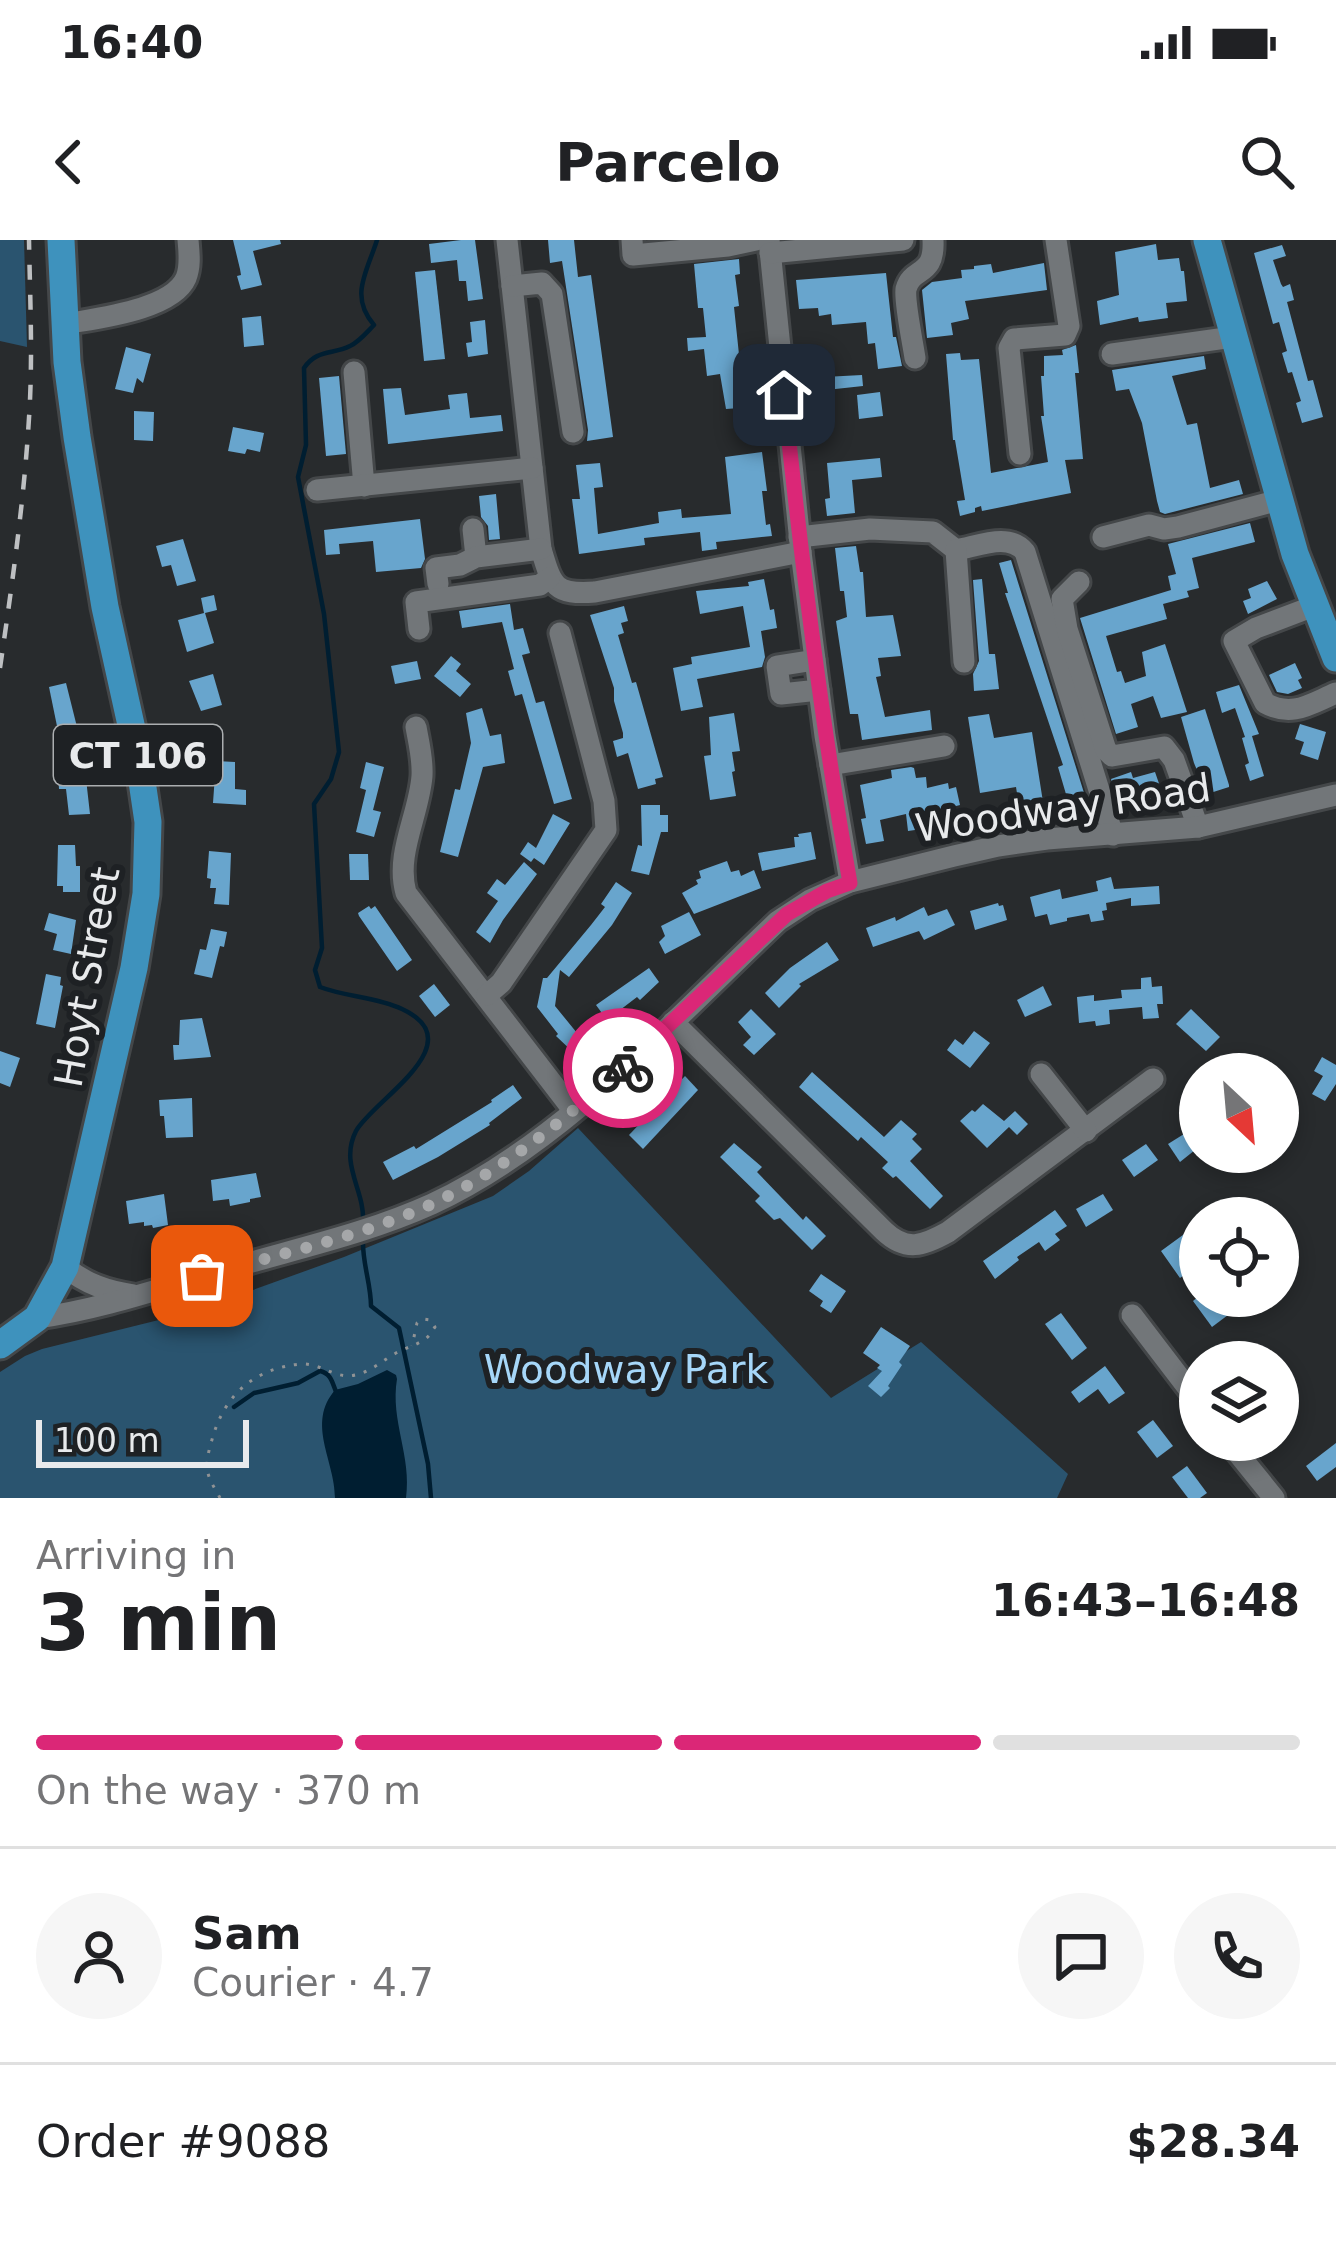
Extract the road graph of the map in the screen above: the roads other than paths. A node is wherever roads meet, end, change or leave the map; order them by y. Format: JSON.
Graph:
{"nodes":[{"id":1,"x":61,"y":240,"type":"edge"},
{"id":2,"x":188,"y":240,"type":"edge"},
{"id":3,"x":507,"y":240,"type":"edge"},
{"id":4,"x":632,"y":240,"type":"edge"},
{"id":5,"x":903,"y":240,"type":"edge"},
{"id":6,"x":933,"y":240,"type":"edge"},
{"id":7,"x":1057,"y":240,"type":"edge"},
{"id":8,"x":1207,"y":240,"type":"edge"},
{"id":9,"x":765,"y":244,"type":"edge"},
{"id":10,"x":512,"y":286,"type":"junction"},
{"id":11,"x":65,"y":324,"type":"junction"},
{"id":12,"x":1233,"y":337,"type":"junction"},
{"id":13,"x":1112,"y":354,"type":"dead end"},
{"id":14,"x":915,"y":358,"type":"dead end"},
{"id":15,"x":354,"y":372,"type":"dead end"},
{"id":16,"x":573,"y":432,"type":"dead end"},
{"id":17,"x":1020,"y":454,"type":"dead end"},
{"id":18,"x":532,"y":468,"type":"junction"},
{"id":19,"x":364,"y":486,"type":"junction"},
{"id":20,"x":317,"y":490,"type":"dead end"},
{"id":21,"x":1279,"y":500,"type":"junction"},
{"id":22,"x":472,"y":529,"type":"dead end"},
{"id":23,"x":1103,"y":537,"type":"dead end"},
{"id":24,"x":800,"y":544,"type":"junction"},
{"id":25,"x":541,"y":550,"type":"junction"},
{"id":26,"x":956,"y":550,"type":"junction"},
{"id":27,"x":476,"y":556,"type":"junction"},
{"id":28,"x":549,"y":578,"type":"junction"},
{"id":29,"x":1078,"y":583,"type":"dead end"},
{"id":30,"x":438,"y":584,"type":"dead end"},
{"id":31,"x":1314,"y":606,"type":"junction"},
{"id":32,"x":419,"y":628,"type":"dead end"},
{"id":33,"x":560,"y":633,"type":"dead end"},
{"id":34,"x":1336,"y":658,"type":"edge"},
{"id":35,"x":815,"y":660,"type":"junction"},
{"id":36,"x":964,"y":662,"type":"dead end"},
{"id":37,"x":819,"y":690,"type":"junction"},
{"id":38,"x":1336,"y":693,"type":"edge"},
{"id":39,"x":416,"y":728,"type":"dead end"},
{"id":40,"x":944,"y":746,"type":"dead end"},
{"id":41,"x":830,"y":765,"type":"junction"},
{"id":42,"x":1336,"y":794,"type":"edge"},
{"id":43,"x":1198,"y":826,"type":"junction"},
{"id":44,"x":1113,"y":835,"type":"junction"},
{"id":45,"x":850,"y":883,"type":"junction"},
{"id":46,"x":487,"y":995,"type":"junction"},
{"id":47,"x":673,"y":1022,"type":"junction"},
{"id":48,"x":1040,"y":1074,"type":"dead end"},
{"id":49,"x":1153,"y":1079,"type":"dead end"},
{"id":50,"x":573,"y":1110,"type":"junction"},
{"id":51,"x":1085,"y":1131,"type":"junction"},
{"id":52,"x":65,"y":1268,"type":"junction"},
{"id":53,"x":134,"y":1295,"type":"junction"},
{"id":54,"x":1132,"y":1315,"type":"dead end"},
{"id":55,"x":37,"y":1318,"type":"junction"},
{"id":56,"x":0,"y":1345,"type":"edge"},
{"id":57,"x":1179,"y":1377,"type":"edge"},
{"id":58,"x":1244,"y":1461,"type":"edge"},
{"id":59,"x":1274,"y":1498,"type":"edge"}],
"edges":[{"from":1,"to":11,"type":"main road","name":"Hoyt Street","number":"CT 106"},
{"from":2,"to":11,"type":"street"},
{"from":3,"to":10,"type":"street"},
{"from":4,"to":9,"type":"street"},
{"from":5,"to":9,"type":"street"},
{"from":6,"to":14,"type":"street"},
{"from":7,"to":17,"type":"street"},
{"from":8,"to":12,"type":"main road"},
{"from":9,"to":24,"type":"street"},
{"from":10,"to":16,"type":"street"},
{"from":10,"to":18,"type":"street"},
{"from":11,"to":52,"type":"main road","name":"Hoyt Street","number":"CT 106"},
{"from":12,"to":13,"type":"street"},
{"from":12,"to":21,"type":"main road"},
{"from":15,"to":19,"type":"street"},
{"from":18,"to":19,"type":"street"},
{"from":18,"to":25,"type":"street"},
{"from":19,"to":20,"type":"street"},
{"from":21,"to":23,"type":"street"},
{"from":21,"to":31,"type":"main road"},
{"from":22,"to":27,"type":"street"},
{"from":24,"to":26,"type":"street"},
{"from":24,"to":28,"type":"street"},
{"from":24,"to":35,"type":"street"},
{"from":25,"to":27,"type":"street"},
{"from":25,"to":28,"type":"street"},
{"from":26,"to":36,"type":"street"},
{"from":26,"to":44,"type":"street"},
{"from":27,"to":30,"type":"street"},
{"from":28,"to":32,"type":"street"},
{"from":29,"to":43,"type":"street"},
{"from":31,"to":34,"type":"main road"},
{"from":31,"to":38,"type":"street"},
{"from":33,"to":46,"type":"street"},
{"from":35,"to":37,"type":"street"},
{"from":35,"to":37,"type":"street"},
{"from":37,"to":41,"type":"street"},
{"from":39,"to":46,"type":"street"},
{"from":40,"to":41,"type":"street"},
{"from":41,"to":45,"type":"street"},
{"from":42,"to":43,"type":"street","name":"Woodway Road"},
{"from":43,"to":44,"type":"street","name":"Woodway Road"},
{"from":44,"to":45,"type":"street","name":"Woodway Road"},
{"from":45,"to":47,"type":"street","name":"Woodway Road"},
{"from":46,"to":50,"type":"street"},
{"from":47,"to":50,"type":"street","name":"Woodway Road"},
{"from":47,"to":51,"type":"street"},
{"from":48,"to":51,"type":"street"},
{"from":49,"to":51,"type":"street"},
{"from":50,"to":53,"type":"street","name":"Woodway Road"},
{"from":52,"to":53,"type":"street"},
{"from":52,"to":55,"type":"main road","name":"Hoyt Street","number":"CT 106"},
{"from":53,"to":55,"type":"street","name":"Woodway Road"},
{"from":54,"to":57,"type":"street"},
{"from":55,"to":56,"type":"main road","name":"Hoyt Street","number":"CT 106"},
{"from":58,"to":59,"type":"street"}]}
